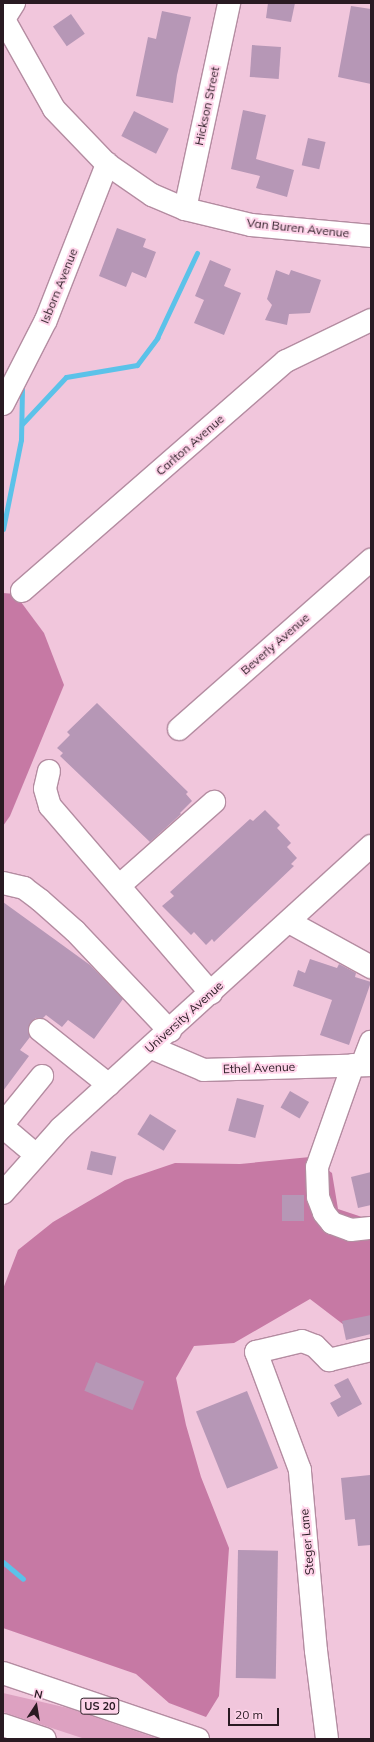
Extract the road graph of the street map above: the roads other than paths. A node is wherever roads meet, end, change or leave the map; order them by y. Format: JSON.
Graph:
{"nodes":[{"id":1,"x":229,"y":3,"type":"edge"},
{"id":2,"x":7,"y":13,"type":"edge"},
{"id":3,"x":108,"y":164,"type":"junction"},
{"id":4,"x":185,"y":209,"type":"junction"},
{"id":5,"x":371,"y":236,"type":"edge"},
{"id":6,"x":371,"y":320,"type":"edge"},
{"id":7,"x":3,"y":404,"type":"edge"},
{"id":8,"x":371,"y":560,"type":"edge"},
{"id":9,"x":22,"y":591,"type":"dead end"},
{"id":10,"x":179,"y":729,"type":"dead end"},
{"id":11,"x":49,"y":771,"type":"dead end"},
{"id":12,"x":214,"y":802,"type":"dead end"},
{"id":13,"x":371,"y":846,"type":"edge"},
{"id":14,"x":3,"y":883,"type":"edge"},
{"id":15,"x":119,"y":886,"type":"junction"},
{"id":16,"x":289,"y":922,"type":"junction"},
{"id":17,"x":371,"y":967,"type":"edge"},
{"id":18,"x":211,"y":993,"type":"junction"},
{"id":19,"x":40,"y":1030,"type":"dead end"},
{"id":20,"x":170,"y":1031,"type":"junction"},
{"id":21,"x":371,"y":1042,"type":"edge"},
{"id":22,"x":152,"y":1048,"type":"junction"},
{"id":23,"x":362,"y":1065,"type":"edge"},
{"id":24,"x":42,"y":1076,"type":"dead end"},
{"id":25,"x":109,"y":1085,"type":"junction"},
{"id":26,"x":3,"y":1125,"type":"edge"},
{"id":27,"x":35,"y":1154,"type":"junction"},
{"id":28,"x":3,"y":1193,"type":"edge"},
{"id":29,"x":371,"y":1228,"type":"edge"},
{"id":30,"x":371,"y":1350,"type":"edge"},
{"id":31,"x":3,"y":1657,"type":"edge"},
{"id":32,"x":3,"y":1673,"type":"edge"},
{"id":33,"x":3,"y":1687,"type":"edge"},
{"id":34,"x":79,"y":1699,"type":"junction"},
{"id":35,"x":3,"y":1725,"type":"edge"},
{"id":36,"x":45,"y":1739,"type":"edge"},
{"id":37,"x":198,"y":1739,"type":"edge"},
{"id":38,"x":327,"y":1739,"type":"edge"}],
"edges":[{"from":1,"to":4,"type":"main road","name":"Hickson Street"},
{"from":2,"to":3,"type":"main road","name":"Van Buren Avenue"},
{"from":3,"to":4,"type":"main road","name":"Van Buren Avenue"},
{"from":3,"to":7,"type":"main road","name":"Isborn Avenue"},
{"from":4,"to":5,"type":"main road","name":"Van Buren Avenue"},
{"from":6,"to":9,"type":"main road","name":"Carlton Avenue"},
{"from":8,"to":10,"type":"main road","name":"Beverly Avenue"},
{"from":11,"to":15,"type":"main road"},
{"from":12,"to":15,"type":"main road"},
{"from":13,"to":16,"type":"main road","name":"University Avenue"},
{"from":14,"to":20,"type":"main road"},
{"from":15,"to":18,"type":"main road"},
{"from":16,"to":17,"type":"main road"},
{"from":16,"to":18,"type":"main road","name":"University Avenue"},
{"from":18,"to":20,"type":"main road","name":"University Avenue"},
{"from":19,"to":25,"type":"main road"},
{"from":20,"to":22,"type":"main road","name":"University Avenue"},
{"from":21,"to":23,"type":"main road"},
{"from":22,"to":23,"type":"main road","name":"Ethel Avenue"},
{"from":22,"to":25,"type":"main road","name":"University Avenue"},
{"from":23,"to":29,"type":"main road"},
{"from":24,"to":26,"type":"main road"},
{"from":25,"to":27,"type":"main road","name":"University Avenue"},
{"from":26,"to":27,"type":"main road"},
{"from":27,"to":28,"type":"main road","name":"University Avenue"},
{"from":30,"to":38,"type":"main road","name":"Steger Lane"},
{"from":31,"to":34,"type":"main road"},
{"from":32,"to":34,"type":"main road","number":"US 20"},
{"from":33,"to":34,"type":"main road"},
{"from":34,"to":37,"type":"main road","number":"US 20"},
{"from":35,"to":36,"type":"main road"}]}
